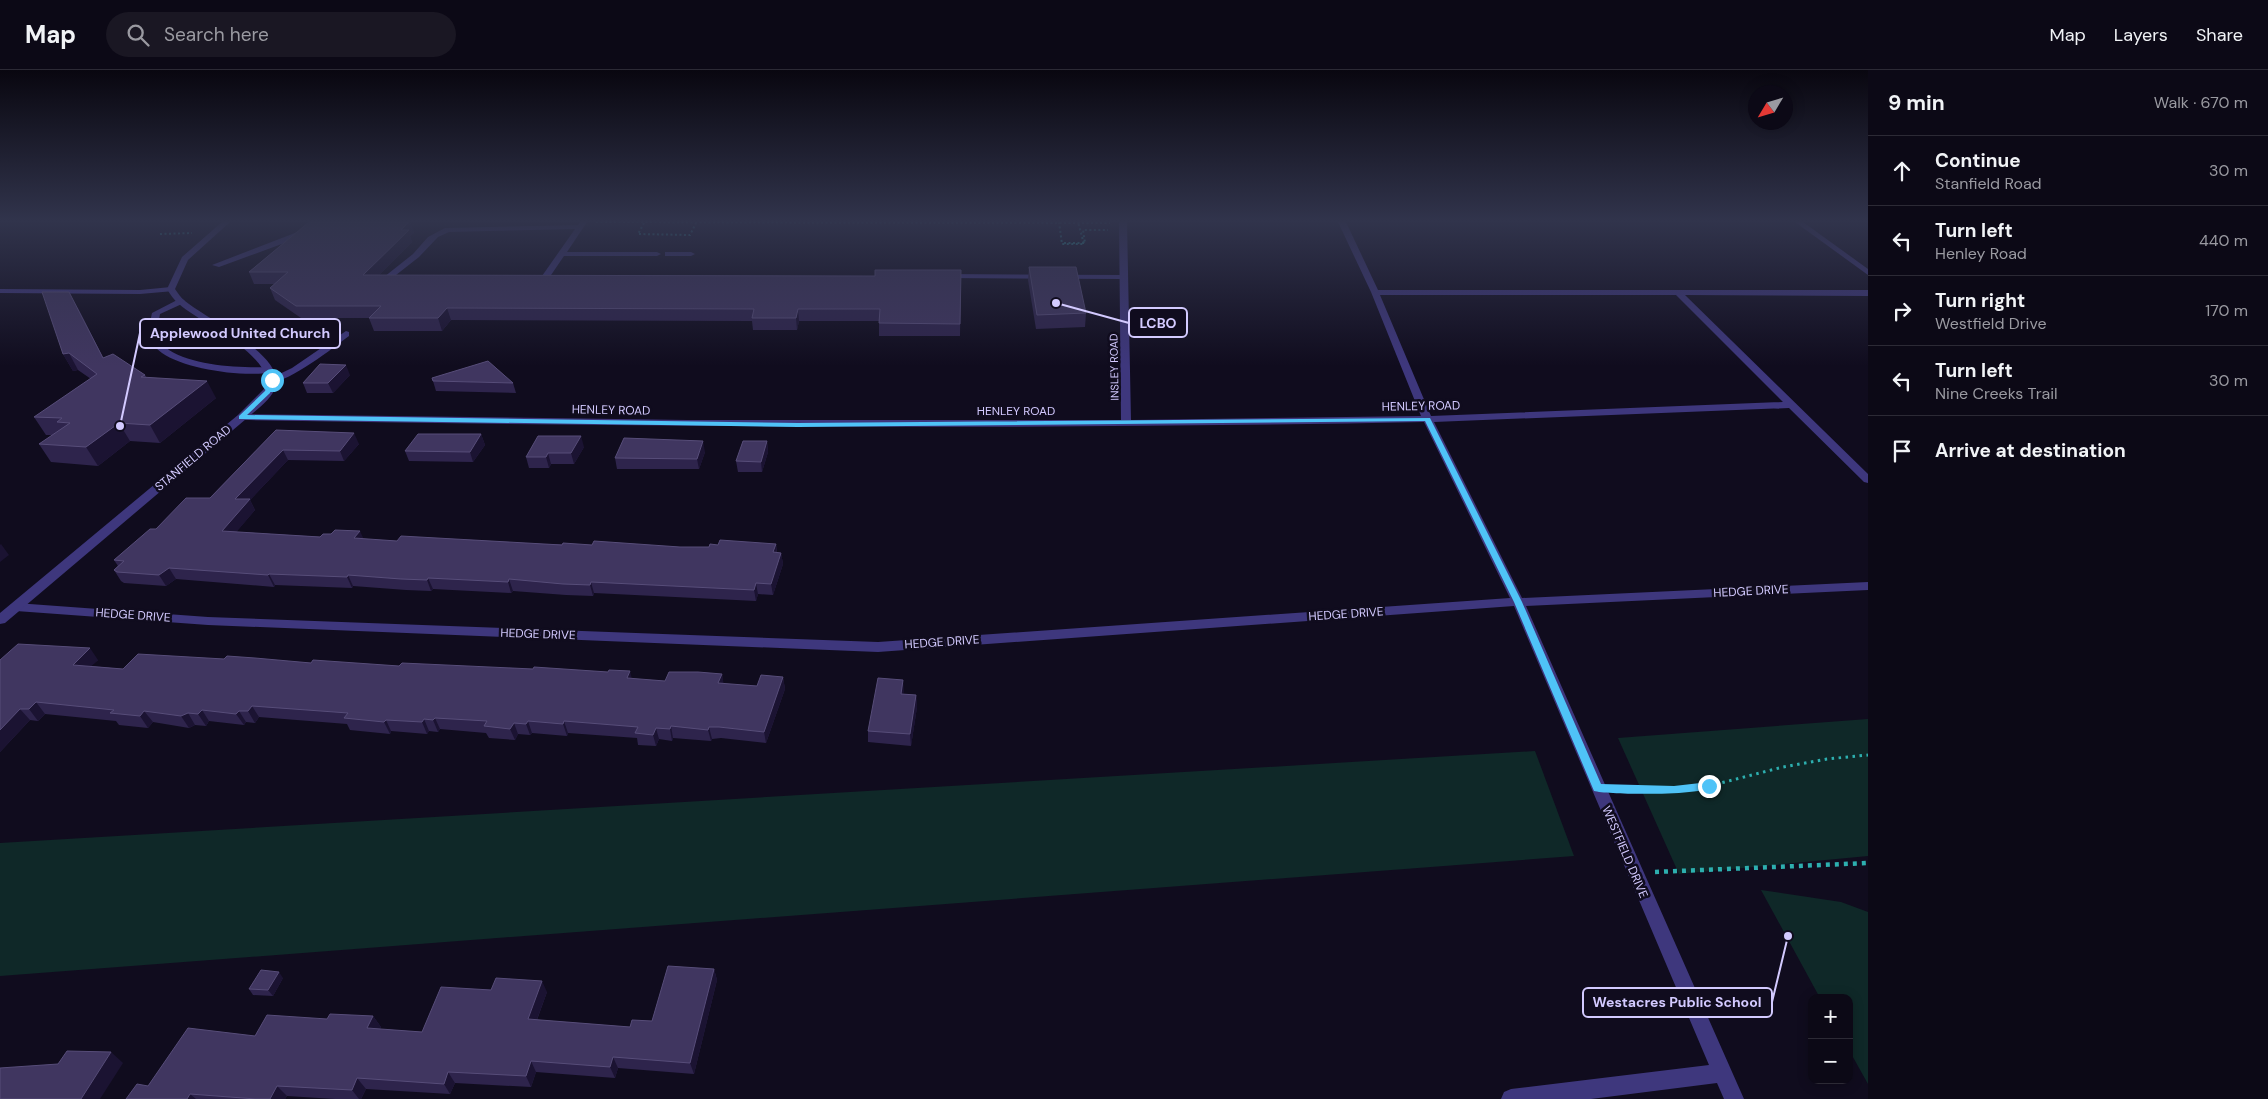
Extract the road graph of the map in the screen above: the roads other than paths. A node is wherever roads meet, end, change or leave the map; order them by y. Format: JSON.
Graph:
{"nodes":[{"id":1,"x":180,"y":270,"type":"edge"},
{"id":2,"x":396,"y":270,"type":"edge"},
{"id":3,"x":551,"y":270,"type":"edge"},
{"id":4,"x":1124,"y":270,"type":"edge"},
{"id":5,"x":1364,"y":270,"type":"edge"},
{"id":6,"x":931,"y":275,"type":"edge"},
{"id":7,"x":547,"y":276,"type":"edge"},
{"id":8,"x":412,"y":277,"type":"edge"},
{"id":9,"x":1124,"y":277,"type":"junction"},
{"id":10,"x":171,"y":289,"type":"junction"},
{"id":11,"x":0,"y":292,"type":"edge"},
{"id":12,"x":1374,"y":292,"type":"junction"},
{"id":13,"x":1868,"y":293,"type":"edge"},
{"id":14,"x":1679,"y":294,"type":"junction"},
{"id":15,"x":181,"y":301,"type":"junction"},
{"id":16,"x":346,"y":334,"type":"dead end"},
{"id":17,"x":269,"y":370,"type":"junction"},
{"id":18,"x":272,"y":380,"type":"junction"},
{"id":19,"x":1790,"y":405,"type":"junction"},
{"id":20,"x":242,"y":417,"type":"junction"},
{"id":21,"x":1427,"y":419,"type":"junction"},
{"id":22,"x":1126,"y":422,"type":"junction"},
{"id":23,"x":1868,"y":480,"type":"edge"},
{"id":24,"x":1868,"y":586,"type":"edge"},
{"id":25,"x":1518,"y":602,"type":"junction"},
{"id":26,"x":16,"y":607,"type":"junction"},
{"id":27,"x":0,"y":620,"type":"edge"},
{"id":28,"x":1723,"y":1074,"type":"junction"},
{"id":29,"x":1511,"y":1099,"type":"edge"},
{"id":30,"x":1734,"y":1099,"type":"edge"}],
"edges":[{"from":1,"to":10,"type":"street"},
{"from":2,"to":8,"type":"street"},
{"from":3,"to":7,"type":"street"},
{"from":4,"to":9,"type":"street","name":"INSLEY ROAD"},
{"from":5,"to":12,"type":"street","name":"WESTFIELD DRIVE"},
{"from":6,"to":9,"type":"street"},
{"from":9,"to":22,"type":"street","name":"INSLEY ROAD"},
{"from":10,"to":11,"type":"street"},
{"from":10,"to":15,"type":"street"},
{"from":12,"to":14,"type":"street"},
{"from":12,"to":21,"type":"street","name":"WESTFIELD DRIVE"},
{"from":13,"to":14,"type":"street"},
{"from":14,"to":19,"type":"street"},
{"from":15,"to":17,"type":"street"},
{"from":15,"to":17,"type":"street"},
{"from":16,"to":18,"type":"street"},
{"from":17,"to":18,"type":"street"},
{"from":18,"to":20,"type":"street","name":"STANFIELD ROAD"},
{"from":19,"to":21,"type":"street","name":"HENLEY ROAD"},
{"from":19,"to":23,"type":"street"},
{"from":20,"to":22,"type":"street","name":"HENLEY ROAD"},
{"from":20,"to":26,"type":"street","name":"STANFIELD ROAD"},
{"from":21,"to":22,"type":"street","name":"HENLEY ROAD"},
{"from":21,"to":25,"type":"street","name":"WESTFIELD DRIVE"},
{"from":24,"to":25,"type":"street","name":"HEDGE DRIVE"},
{"from":25,"to":26,"type":"street","name":"HEDGE DRIVE"},
{"from":25,"to":28,"type":"street","name":"WESTFIELD DRIVE"},
{"from":26,"to":27,"type":"street","name":"STANFIELD ROAD"},
{"from":28,"to":29,"type":"street"},
{"from":28,"to":30,"type":"street","name":"WESTFIELD DRIVE"}]}
